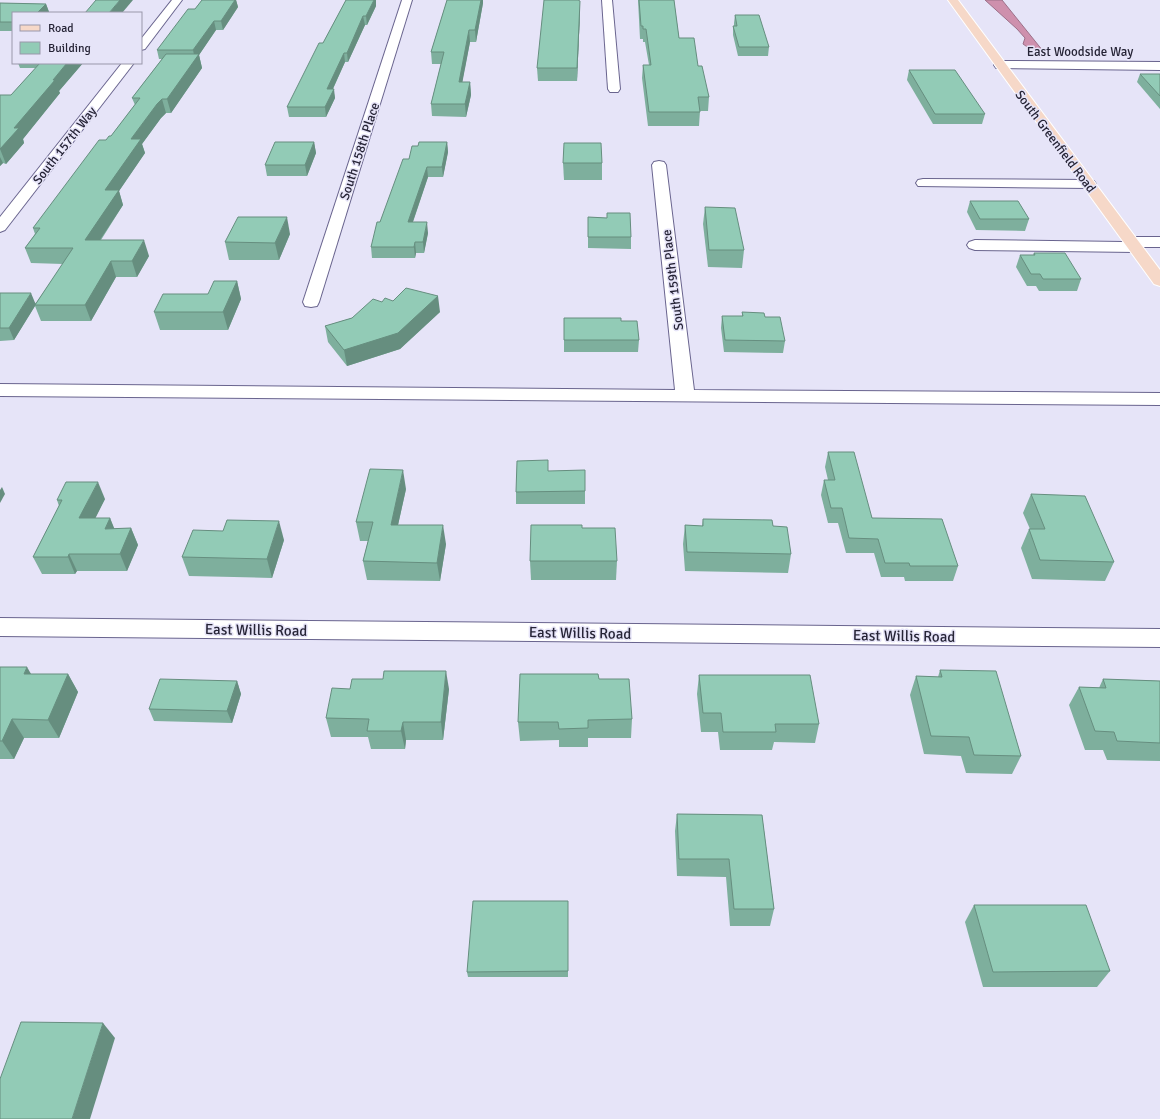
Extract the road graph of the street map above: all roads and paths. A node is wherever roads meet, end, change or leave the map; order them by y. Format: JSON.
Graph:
{"nodes":[{"id":1,"x":177,"y":0,"type":"edge"},
{"id":2,"x":407,"y":0,"type":"edge"},
{"id":3,"x":606,"y":0,"type":"edge"},
{"id":4,"x":953,"y":0,"type":"edge"},
{"id":5,"x":142,"y":46,"type":"edge"},
{"id":6,"x":127,"y":64,"type":"edge"},
{"id":7,"x":1000,"y":65,"type":"junction"},
{"id":8,"x":1160,"y":66,"type":"edge"},
{"id":9,"x":614,"y":89,"type":"dead end"},
{"id":10,"x":659,"y":165,"type":"dead end"},
{"id":11,"x":923,"y":183,"type":"dead end"},
{"id":12,"x":1089,"y":184,"type":"junction"},
{"id":13,"x":0,"y":227,"type":"edge"},
{"id":14,"x":1160,"y":242,"type":"edge"},
{"id":15,"x":1133,"y":244,"type":"junction"},
{"id":16,"x":975,"y":245,"type":"dead end"},
{"id":17,"x":1160,"y":281,"type":"edge"},
{"id":18,"x":311,"y":302,"type":"dead end"},
{"id":19,"x":0,"y":390,"type":"edge"},
{"id":20,"x":685,"y":395,"type":"junction"},
{"id":21,"x":1160,"y":399,"type":"edge"},
{"id":22,"x":0,"y":627,"type":"edge"},
{"id":23,"x":1160,"y":638,"type":"edge"}],
"edges":[{"from":1,"to":5,"type":"street"},
{"from":2,"to":18,"type":"street","name":"South 158th Place"},
{"from":3,"to":9,"type":"street"},
{"from":4,"to":7,"type":"main road","name":"South Greenfield Road"},
{"from":6,"to":13,"type":"street","name":"South 157th Way"},
{"from":7,"to":8,"type":"street","name":"East Woodside Way"},
{"from":7,"to":12,"type":"main road","name":"South Greenfield Road"},
{"from":10,"to":20,"type":"street","name":"South 159th Place"},
{"from":11,"to":12,"type":"street"},
{"from":12,"to":15,"type":"main road","name":"South Greenfield Road"},
{"from":14,"to":15,"type":"street"},
{"from":15,"to":16,"type":"street"},
{"from":15,"to":17,"type":"main road","name":"South Greenfield Road"},
{"from":19,"to":20,"type":"street"},
{"from":20,"to":21,"type":"street"},
{"from":22,"to":23,"type":"street","name":"East Willis Road"}]}
